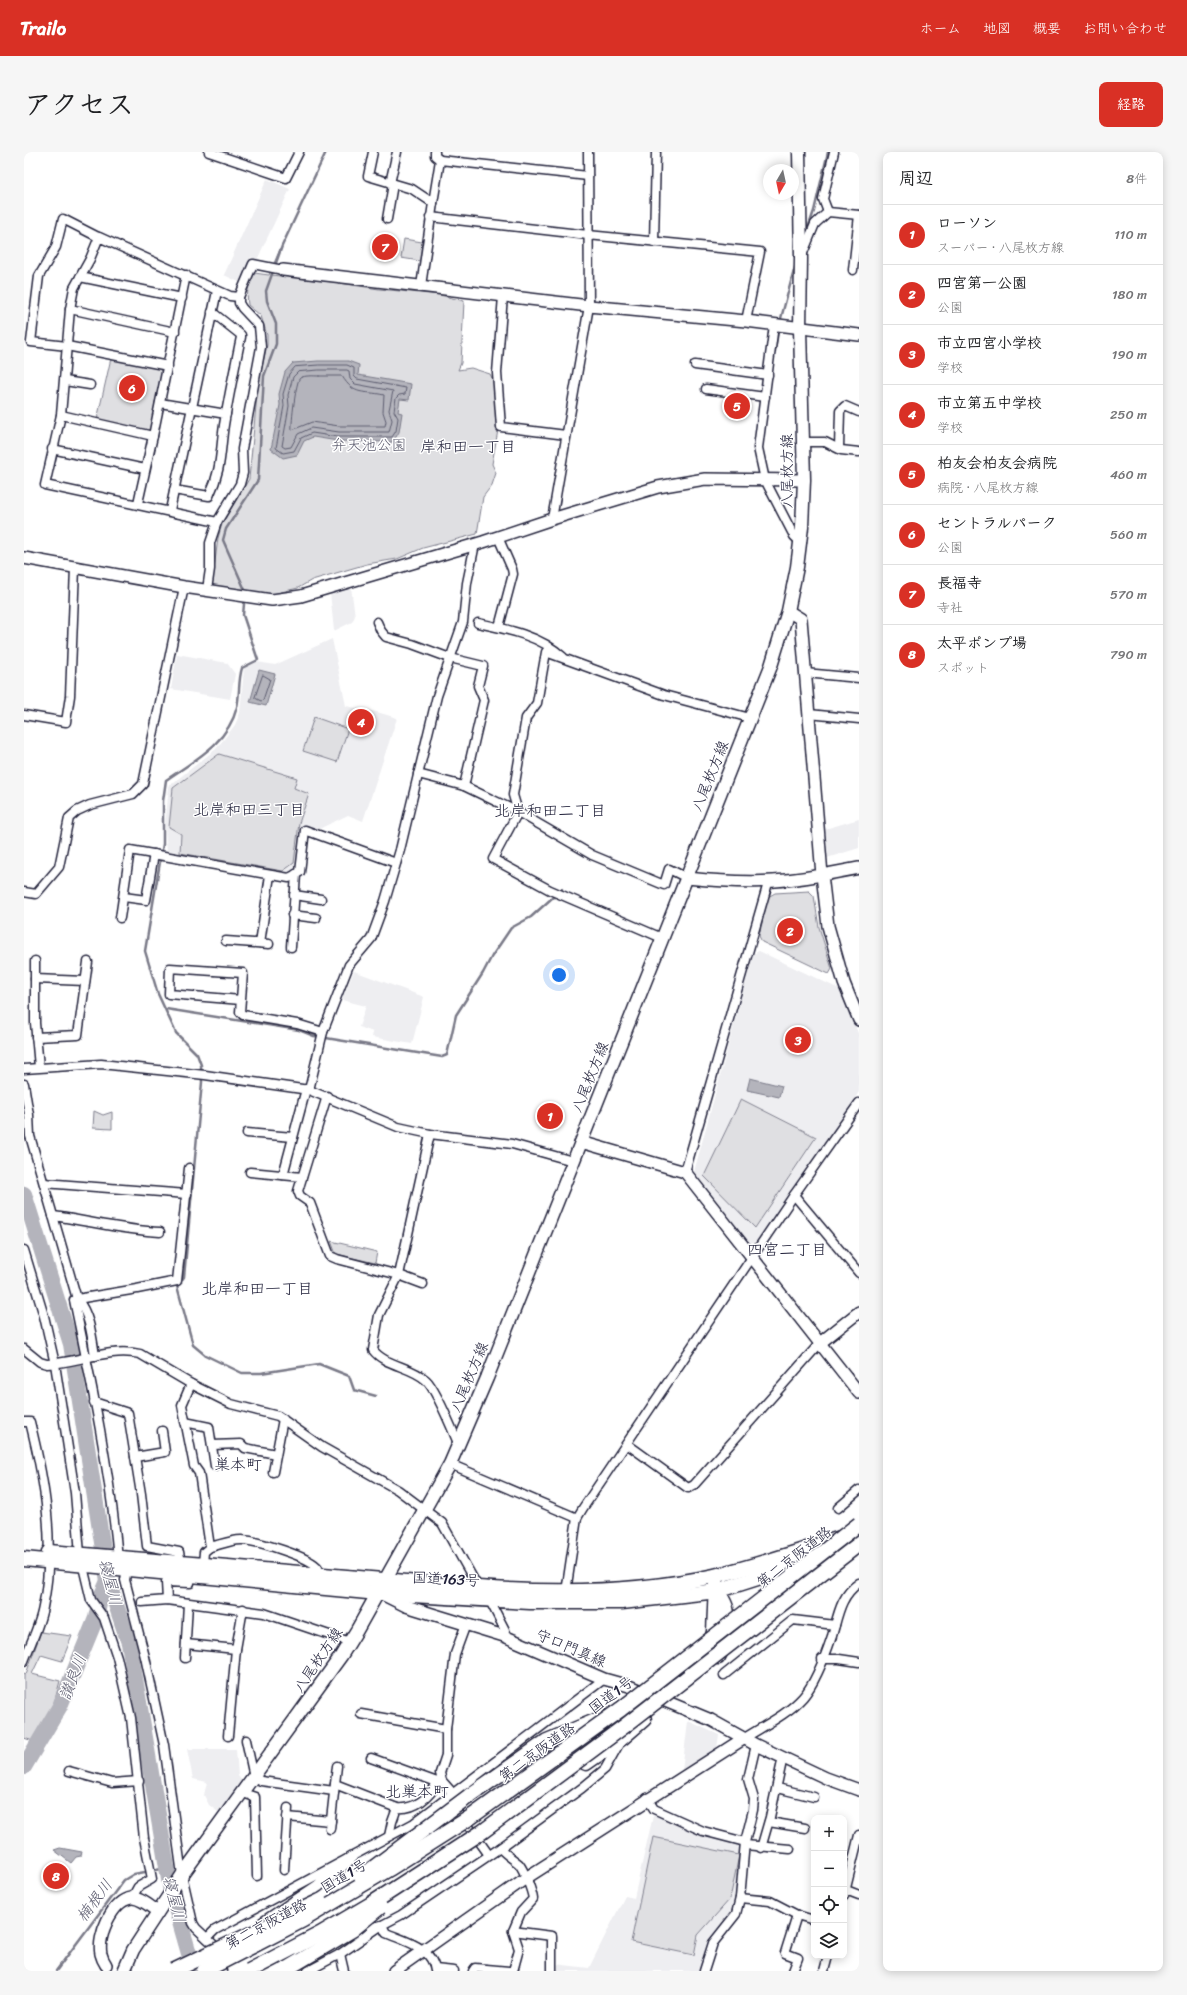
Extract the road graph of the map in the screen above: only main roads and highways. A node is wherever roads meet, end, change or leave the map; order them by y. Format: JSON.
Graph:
{"nodes":[{"id":1,"x":799,"y":152,"type":"edge"},
{"id":2,"x":859,"y":1524,"type":"edge"},
{"id":3,"x":859,"y":1527,"type":"edge"},
{"id":4,"x":859,"y":1532,"type":"edge"},
{"id":5,"x":859,"y":1545,"type":"edge"},
{"id":6,"x":24,"y":1550,"type":"edge"},
{"id":7,"x":49,"y":1557,"type":"junction"},
{"id":8,"x":24,"y":1559,"type":"edge"},
{"id":9,"x":122,"y":1565,"type":"junction"},
{"id":10,"x":715,"y":1576,"type":"junction"},
{"id":11,"x":385,"y":1580,"type":"junction"},
{"id":12,"x":717,"y":1591,"type":"junction"},
{"id":13,"x":378,"y":1593,"type":"junction"},
{"id":14,"x":660,"y":1700,"type":"junction"},
{"id":15,"x":442,"y":1839,"type":"junction"},
{"id":16,"x":458,"y":1851,"type":"junction"},
{"id":17,"x":422,"y":1872,"type":"junction"},
{"id":18,"x":303,"y":1920,"type":"junction"},
{"id":19,"x":279,"y":1966,"type":"edge"},
{"id":20,"x":124,"y":1971,"type":"edge"},
{"id":21,"x":172,"y":1971,"type":"edge"},
{"id":22,"x":204,"y":1971,"type":"edge"},
{"id":23,"x":212,"y":1971,"type":"edge"},
{"id":24,"x":249,"y":1971,"type":"edge"},
{"id":25,"x":256,"y":1971,"type":"edge"}],
"edges":[{"from":1,"to":11,"type":"main road","name":"八尾枚方線"},
{"from":2,"to":18,"type":"highway","name":"国道1号","bridge":true},
{"from":3,"to":15,"type":"highway","name":"第二京阪道路","bridge":true},
{"from":4,"to":10,"type":"highway","name":"国道163号"},
{"from":5,"to":12,"type":"highway","name":"国道163号"},
{"from":5,"to":16,"type":"highway","bridge":true},
{"from":5,"to":17,"type":"highway","name":"第二京阪道路","bridge":true},
{"from":6,"to":7,"type":"highway","name":"国道163号"},
{"from":7,"to":8,"type":"highway","name":"国道163号"},
{"from":7,"to":9,"type":"highway","name":"国道163号"},
{"from":9,"to":11,"type":"highway","name":"国道163号"},
{"from":9,"to":13,"type":"highway","name":"国道163号"},
{"from":10,"to":11,"type":"highway","name":"国道163号"},
{"from":10,"to":12,"type":"highway"},
{"from":11,"to":13,"type":"main road","name":"八尾枚方線"},
{"from":12,"to":13,"type":"highway","name":"国道163号"},
{"from":12,"to":14,"type":"highway"},
{"from":13,"to":20,"type":"main road","name":"八尾枚方線"},
{"from":14,"to":16,"type":"highway"},
{"from":14,"to":18,"type":"highway","bridge":true},
{"from":15,"to":21,"type":"highway","bridge":true},
{"from":15,"to":23,"type":"highway","name":"第二京阪道路","bridge":true},
{"from":16,"to":19,"type":"highway","bridge":true},
{"from":17,"to":19,"type":"highway","bridge":true},
{"from":17,"to":24,"type":"highway","name":"第二京阪道路","bridge":true},
{"from":18,"to":22,"type":"highway","name":"国道1号","bridge":true},
{"from":19,"to":25,"type":"highway"}]}
